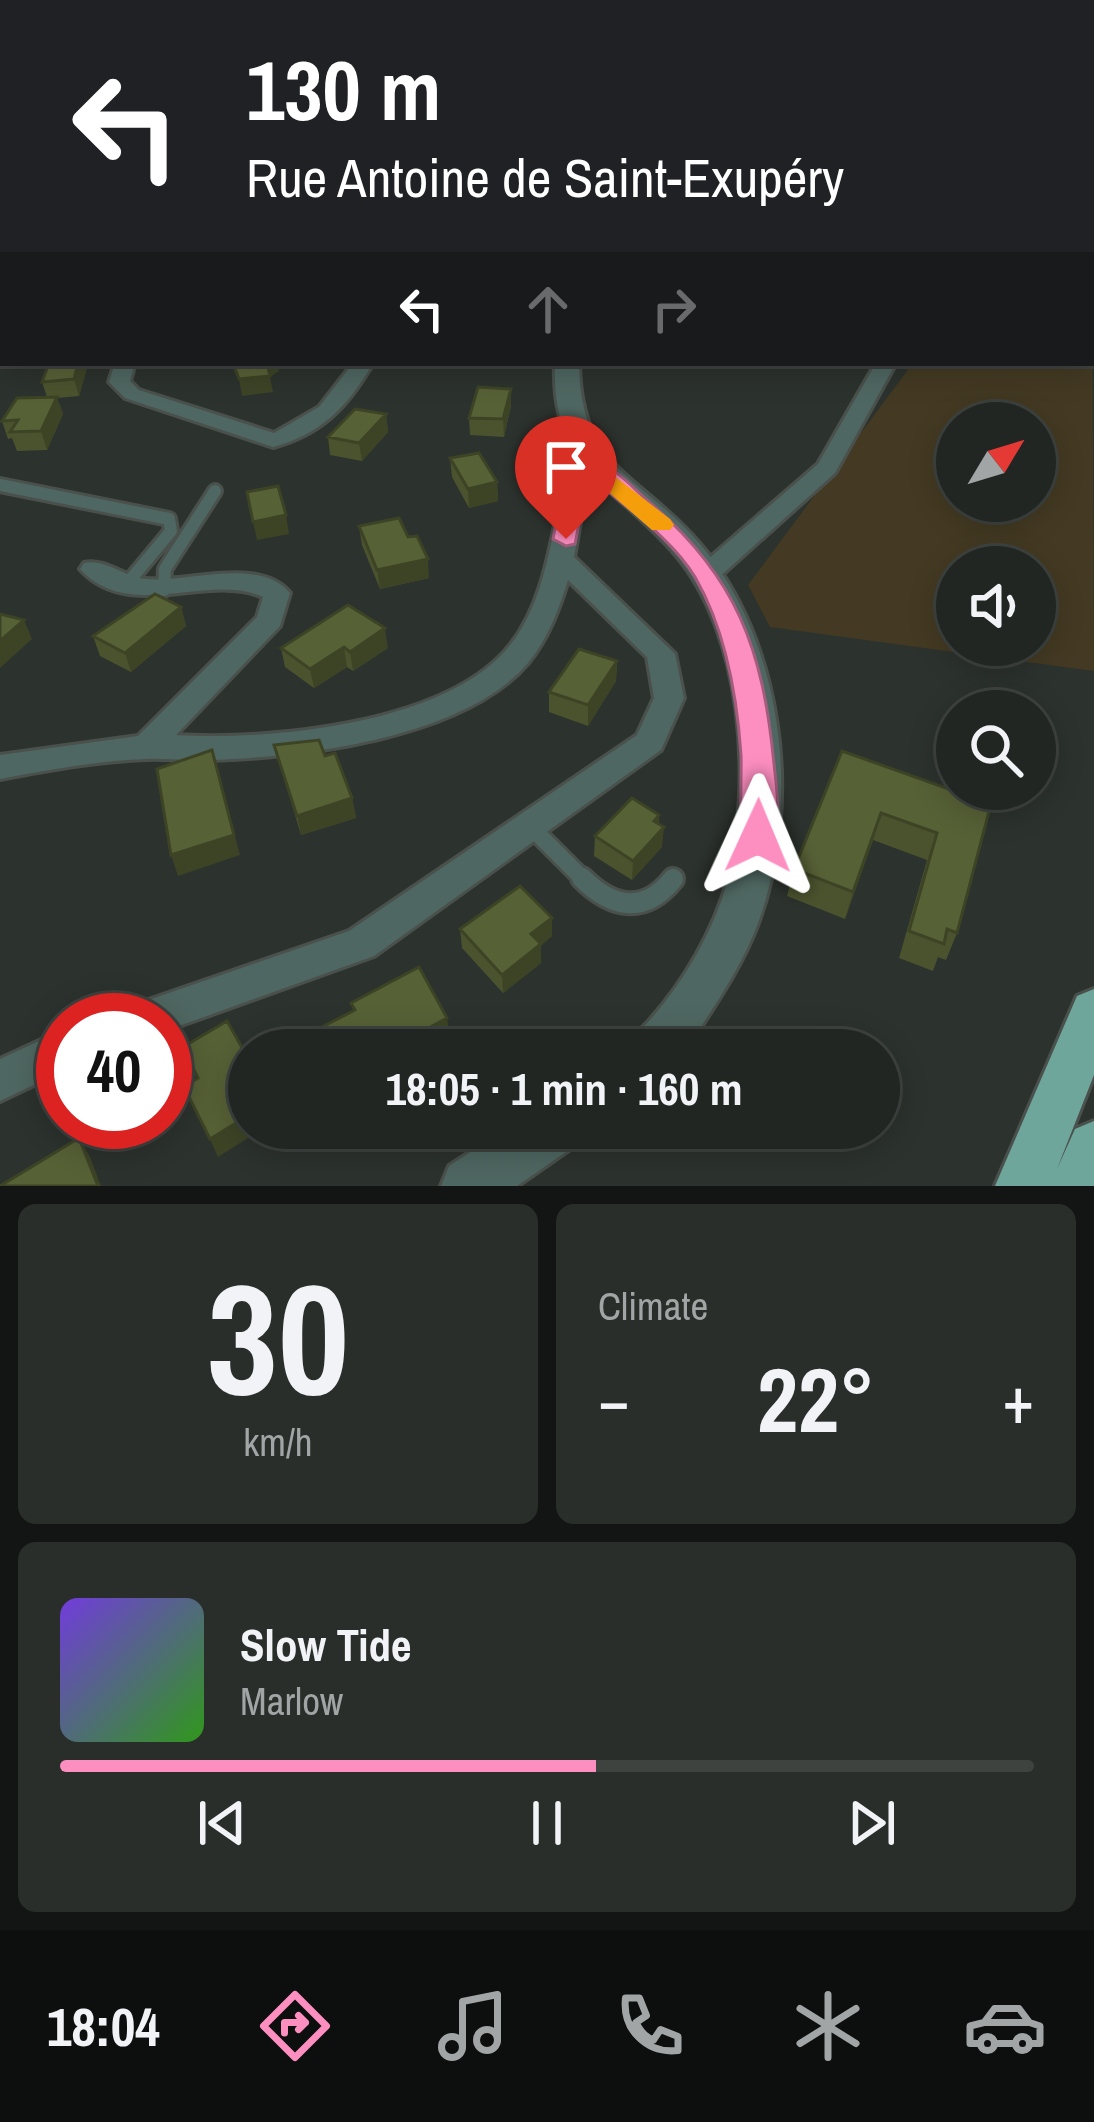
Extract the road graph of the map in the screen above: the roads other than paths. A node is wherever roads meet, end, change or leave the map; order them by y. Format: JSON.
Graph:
{"nodes":[{"id":1,"x":124,"y":366,"type":"edge"},
{"id":2,"x":361,"y":366,"type":"edge"},
{"id":3,"x":567,"y":366,"type":"edge"},
{"id":4,"x":884,"y":366,"type":"edge"},
{"id":5,"x":596,"y":469,"type":"junction"},
{"id":6,"x":0,"y":485,"type":"edge"},
{"id":7,"x":215,"y":491,"type":"dead end"},
{"id":8,"x":562,"y":560,"type":"junction"},
{"id":9,"x":92,"y":569,"type":"dead end"},
{"id":10,"x":707,"y":574,"type":"junction"},
{"id":11,"x":126,"y":585,"type":"junction"},
{"id":12,"x":164,"y":590,"type":"junction"},
{"id":13,"x":147,"y":746,"type":"junction"},
{"id":14,"x":0,"y":767,"type":"edge"},
{"id":15,"x":530,"y":826,"type":"junction"},
{"id":16,"x":673,"y":879,"type":"dead end"},
{"id":17,"x":192,"y":1003,"type":"edge"},
{"id":18,"x":1094,"y":1012,"type":"edge"},
{"id":19,"x":671,"y":1029,"type":"edge"},
{"id":20,"x":36,"y":1063,"type":"edge"},
{"id":21,"x":0,"y":1080,"type":"edge"},
{"id":22,"x":1094,"y":1148,"type":"edge"},
{"id":23,"x":523,"y":1149,"type":"edge"},
{"id":24,"x":469,"y":1186,"type":"edge"},
{"id":25,"x":1022,"y":1186,"type":"edge"},
{"id":26,"x":1078,"y":1186,"type":"edge"}],
"edges":[{"from":1,"to":2,"type":"street"},
{"from":3,"to":5,"type":"street"},
{"from":4,"to":10,"type":"street"},
{"from":5,"to":8,"type":"street"},
{"from":5,"to":10,"type":"street"},
{"from":6,"to":11,"type":"lane"},
{"from":7,"to":12,"type":"lane"},
{"from":8,"to":13,"type":"street"},
{"from":8,"to":15,"type":"street"},
{"from":9,"to":11,"type":"street"},
{"from":10,"to":19,"type":"street"},
{"from":11,"to":12,"type":"street"},
{"from":12,"to":13,"type":"street"},
{"from":13,"to":14,"type":"street"},
{"from":15,"to":16,"type":"lane"},
{"from":15,"to":17,"type":"street"},
{"from":18,"to":25,"type":"highway"},
{"from":20,"to":21,"type":"street"},
{"from":22,"to":26,"type":"highway"},
{"from":23,"to":24,"type":"street"}]}
